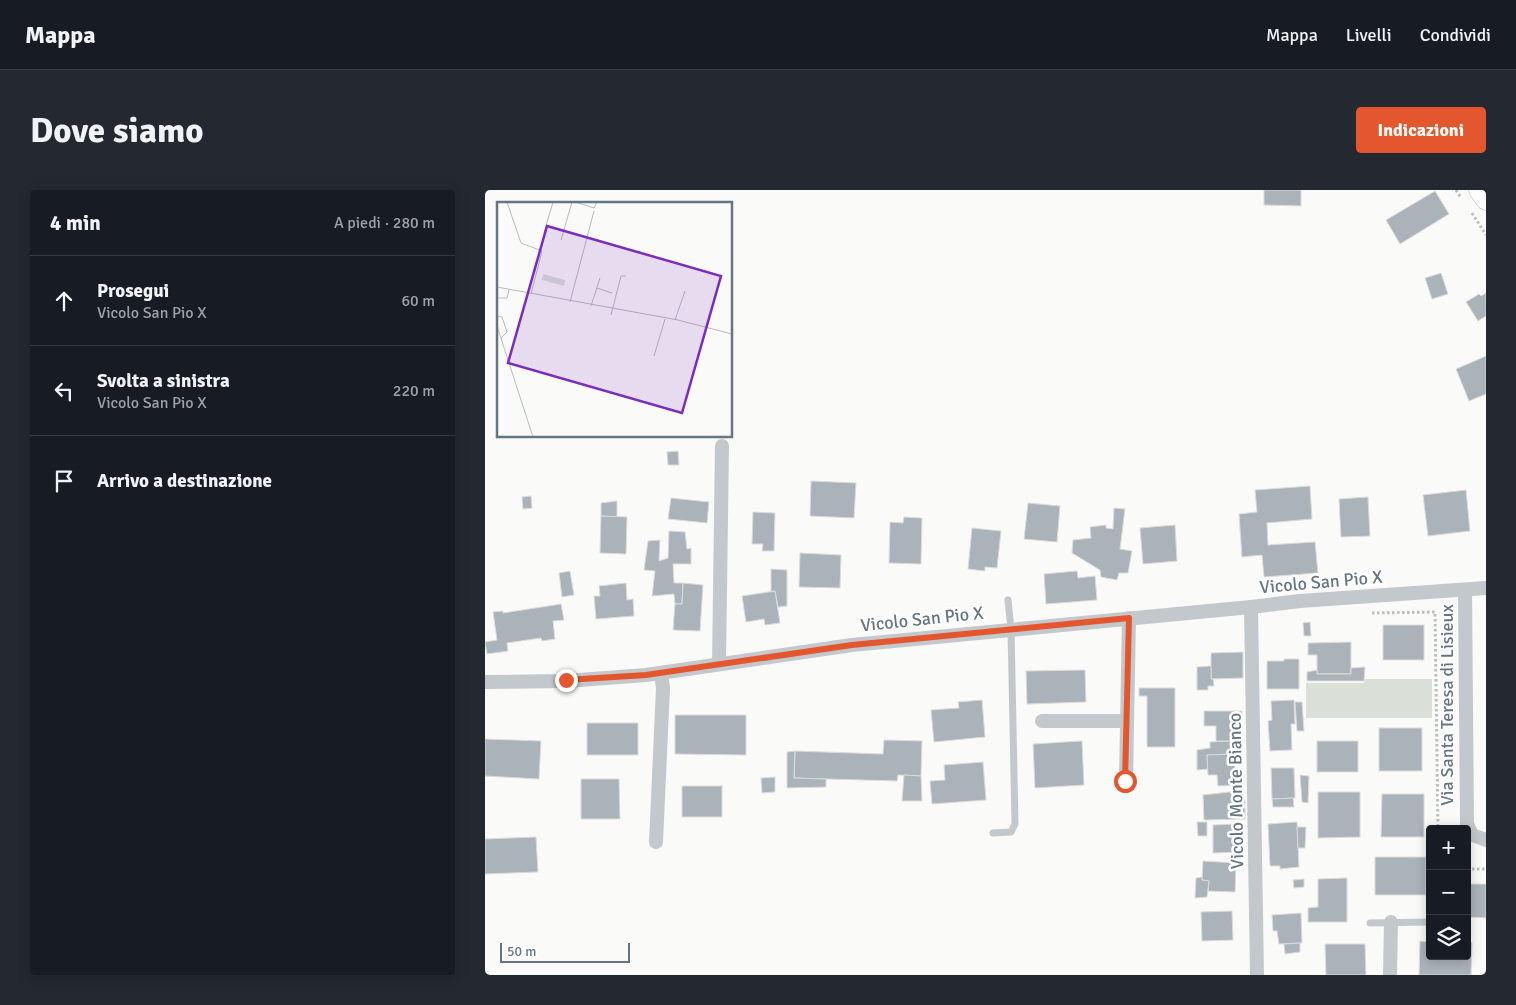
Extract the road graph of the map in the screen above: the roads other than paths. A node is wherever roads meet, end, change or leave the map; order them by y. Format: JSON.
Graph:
{"nodes":[{"id":1,"x":1479,"y":190,"type":"edge"},
{"id":2,"x":1486,"y":200,"type":"edge"},
{"id":3,"x":722,"y":446,"type":"dead end"},
{"id":4,"x":1486,"y":588,"type":"edge"},
{"id":5,"x":1465,"y":590,"type":"junction"},
{"id":6,"x":1008,"y":600,"type":"dead end"},
{"id":7,"x":1251,"y":607,"type":"junction"},
{"id":8,"x":1129,"y":618,"type":"junction"},
{"id":9,"x":1011,"y":629,"type":"junction"},
{"id":10,"x":719,"y":664,"type":"junction"},
{"id":11,"x":661,"y":673,"type":"junction"},
{"id":12,"x":485,"y":682,"type":"edge"},
{"id":13,"x":1042,"y":721,"type":"dead end"},
{"id":14,"x":1127,"y":721,"type":"junction"},
{"id":15,"x":1125,"y":781,"type":"dead end"},
{"id":16,"x":993,"y":833,"type":"dead end"},
{"id":17,"x":1486,"y":840,"type":"edge"},
{"id":18,"x":656,"y":842,"type":"dead end"},
{"id":19,"x":1391,"y":922,"type":"junction"},
{"id":20,"x":1426,"y":922,"type":"edge"},
{"id":21,"x":1370,"y":923,"type":"dead end"},
{"id":22,"x":1257,"y":975,"type":"edge"},
{"id":23,"x":1390,"y":975,"type":"edge"}],
"edges":[{"from":1,"to":2,"type":"main road"},
{"from":3,"to":10,"type":"street"},
{"from":4,"to":5,"type":"street","name":"Vicolo San Pio X"},
{"from":5,"to":7,"type":"street","name":"Vicolo San Pio X"},
{"from":5,"to":17,"type":"street","name":"Via Santa Teresa di Lisieux"},
{"from":6,"to":9,"type":"lane"},
{"from":7,"to":8,"type":"street","name":"Vicolo San Pio X"},
{"from":7,"to":22,"type":"street","name":"Vicolo Monte Bianco"},
{"from":8,"to":9,"type":"street","name":"Vicolo San Pio X"},
{"from":8,"to":14,"type":"street"},
{"from":9,"to":10,"type":"street","name":"Vicolo San Pio X"},
{"from":9,"to":16,"type":"lane"},
{"from":10,"to":11,"type":"street","name":"Vicolo San Pio X"},
{"from":11,"to":12,"type":"street","name":"Vicolo San Pio X"},
{"from":11,"to":18,"type":"street"},
{"from":13,"to":14,"type":"street"},
{"from":14,"to":15,"type":"street"},
{"from":19,"to":20,"type":"lane"},
{"from":19,"to":21,"type":"lane"},
{"from":19,"to":23,"type":"street"}]}
